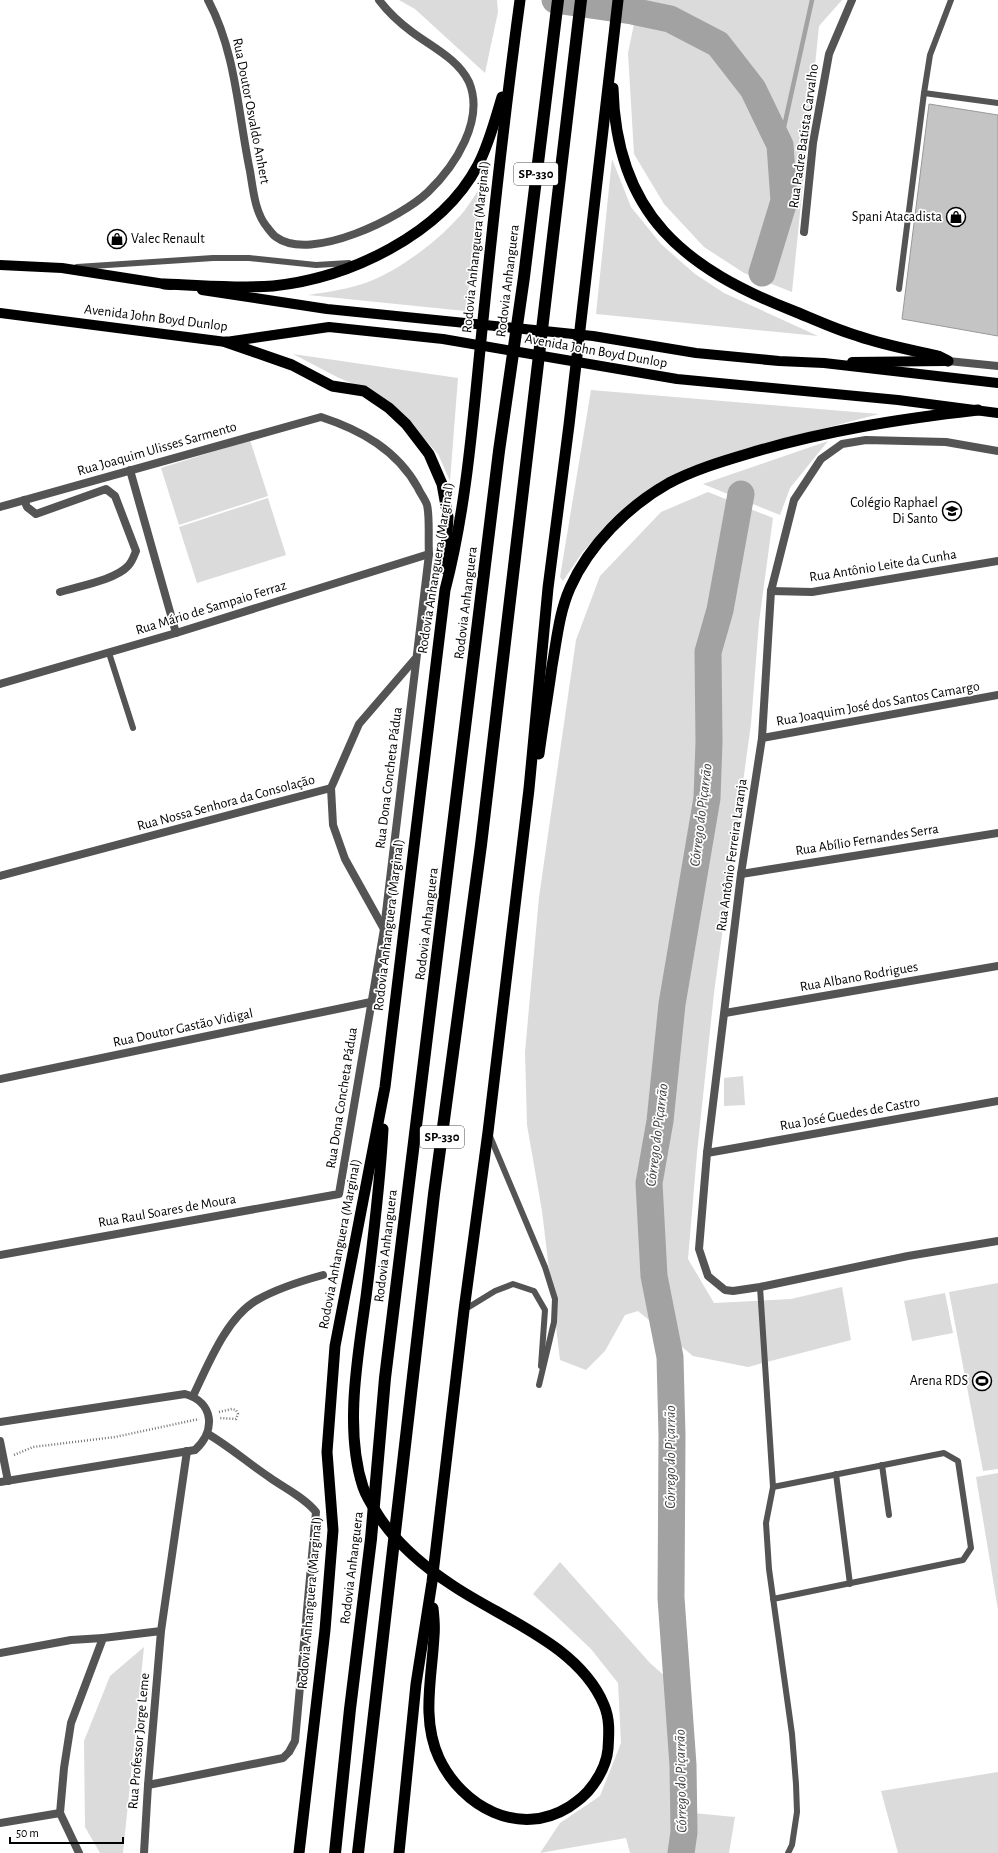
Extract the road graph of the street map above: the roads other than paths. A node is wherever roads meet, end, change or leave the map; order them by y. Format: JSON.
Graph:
{"nodes":[{"id":1,"x":208,"y":0,"type":"edge"},
{"id":2,"x":379,"y":0,"type":"edge"},
{"id":3,"x":520,"y":0,"type":"edge"},
{"id":4,"x":558,"y":0,"type":"edge"},
{"id":5,"x":581,"y":0,"type":"edge"},
{"id":6,"x":618,"y":0,"type":"edge"},
{"id":7,"x":852,"y":0,"type":"edge"},
{"id":8,"x":951,"y":0,"type":"edge"},
{"id":9,"x":612,"y":50,"type":"junction"},
{"id":10,"x":510,"y":70,"type":"junction"},
{"id":11,"x":924,"y":93,"type":"junction"},
{"id":12,"x":998,"y":102,"type":"edge"},
{"id":13,"x":804,"y":232,"type":"dead end"},
{"id":14,"x":367,"y":261,"type":"junction"},
{"id":15,"x":0,"y":264,"type":"edge"},
{"id":16,"x":62,"y":268,"type":"junction"},
{"id":17,"x":164,"y":284,"type":"junction"},
{"id":18,"x":899,"y":289,"type":"dead end"},
{"id":19,"x":0,"y":313,"type":"edge"},
{"id":20,"x":226,"y":342,"type":"junction"},
{"id":21,"x":948,"y":361,"type":"junction"},
{"id":22,"x":824,"y":363,"type":"junction"},
{"id":23,"x":998,"y":366,"type":"edge"},
{"id":24,"x":998,"y":383,"type":"edge"},
{"id":25,"x":978,"y":410,"type":"junction"},
{"id":26,"x":998,"y":413,"type":"edge"},
{"id":27,"x":321,"y":417,"type":"joint"},
{"id":28,"x":998,"y":451,"type":"edge"},
{"id":29,"x":130,"y":470,"type":"junction"},
{"id":30,"x":24,"y":500,"type":"junction"},
{"id":31,"x":0,"y":507,"type":"edge"},
{"id":32,"x":429,"y":554,"type":"junction"},
{"id":33,"x":998,"y":561,"type":"edge"},
{"id":34,"x":444,"y":590,"type":"junction"},
{"id":35,"x":771,"y":591,"type":"junction"},
{"id":36,"x":60,"y":592,"type":"dead end"},
{"id":37,"x":176,"y":633,"type":"junction"},
{"id":38,"x":109,"y":652,"type":"junction"},
{"id":39,"x":415,"y":660,"type":"junction"},
{"id":40,"x":0,"y":684,"type":"edge"},
{"id":41,"x":998,"y":695,"type":"edge"},
{"id":42,"x":133,"y":728,"type":"dead end"},
{"id":43,"x":762,"y":738,"type":"junction"},
{"id":44,"x":331,"y":788,"type":"junction"},
{"id":45,"x":529,"y":789,"type":"junction"},
{"id":46,"x":998,"y":833,"type":"edge"},
{"id":47,"x":741,"y":874,"type":"junction"},
{"id":48,"x":0,"y":876,"type":"edge"},
{"id":49,"x":384,"y":929,"type":"junction"},
{"id":50,"x":998,"y":966,"type":"edge"},
{"id":51,"x":371,"y":1002,"type":"junction"},
{"id":52,"x":724,"y":1013,"type":"junction"},
{"id":53,"x":0,"y":1078,"type":"edge"},
{"id":54,"x":385,"y":1087,"type":"junction"},
{"id":55,"x":998,"y":1101,"type":"edge"},
{"id":56,"x":488,"y":1132,"type":"junction"},
{"id":57,"x":707,"y":1153,"type":"junction"},
{"id":58,"x":339,"y":1194,"type":"joint"},
{"id":59,"x":998,"y":1241,"type":"edge"},
{"id":60,"x":0,"y":1254,"type":"edge"},
{"id":61,"x":323,"y":1275,"type":"dead end"},
{"id":62,"x":760,"y":1287,"type":"junction"},
{"id":63,"x":464,"y":1310,"type":"junction"},
{"id":64,"x":193,"y":1396,"type":"junction"},
{"id":65,"x":0,"y":1422,"type":"edge"},
{"id":66,"x":208,"y":1434,"type":"junction"},
{"id":67,"x":0,"y":1441,"type":"edge"},
{"id":68,"x":186,"y":1451,"type":"junction"},
{"id":69,"x":882,"y":1465,"type":"junction"},
{"id":70,"x":836,"y":1474,"type":"junction"},
{"id":71,"x":4,"y":1481,"type":"edge"},
{"id":72,"x":772,"y":1487,"type":"junction"},
{"id":73,"x":889,"y":1515,"type":"dead end"},
{"id":74,"x":432,"y":1582,"type":"junction"},
{"id":75,"x":850,"y":1584,"type":"junction"},
{"id":76,"x":773,"y":1599,"type":"junction"},
{"id":77,"x":161,"y":1631,"type":"junction"},
{"id":78,"x":103,"y":1638,"type":"junction"},
{"id":79,"x":0,"y":1653,"type":"edge"},
{"id":80,"x":148,"y":1785,"type":"junction"},
{"id":81,"x":60,"y":1813,"type":"junction"},
{"id":82,"x":0,"y":1823,"type":"edge"},
{"id":83,"x":79,"y":1853,"type":"edge"},
{"id":84,"x":144,"y":1853,"type":"edge"},
{"id":85,"x":299,"y":1853,"type":"edge"},
{"id":86,"x":335,"y":1853,"type":"edge"},
{"id":87,"x":358,"y":1853,"type":"edge"},
{"id":88,"x":399,"y":1853,"type":"edge"},
{"id":89,"x":788,"y":1853,"type":"edge"}],
"edges":[{"from":1,"to":2,"type":"street","name":"Rua Doutor Osvaldo Anhert"},
{"from":3,"to":10,"type":"highway","name":"Rodovia Anhanguera (Marginal)"},
{"from":4,"to":86,"type":"highway","name":"Rodovia Anhanguera","number":"SP-330"},
{"from":5,"to":87,"type":"highway","number":"SP-330"},
{"from":6,"to":9,"type":"highway"},
{"from":7,"to":13,"type":"street","name":"Rua Padre Batista Carvalho"},
{"from":8,"to":11,"type":"lane"},
{"from":9,"to":21,"type":"highway"},
{"from":9,"to":45,"type":"highway"},
{"from":10,"to":14,"type":"highway"},
{"from":10,"to":34,"type":"highway","name":"Rodovia Anhanguera (Marginal)"},
{"from":11,"to":12,"type":"lane"},
{"from":11,"to":18,"type":"lane"},
{"from":14,"to":16,"type":"lane"},
{"from":14,"to":17,"type":"highway"},
{"from":15,"to":16,"type":"main road","name":"Avenida John Boyd Dunlop"},
{"from":16,"to":17,"type":"main road","name":"Avenida John Boyd Dunlop"},
{"from":17,"to":22,"type":"main road","name":"Avenida John Boyd Dunlop"},
{"from":19,"to":20,"type":"main road","name":"Avenida John Boyd Dunlop"},
{"from":20,"to":25,"type":"main road","name":"Avenida John Boyd Dunlop"},
{"from":20,"to":34,"type":"highway"},
{"from":21,"to":22,"type":"main road"},
{"from":21,"to":23,"type":"street"},
{"from":22,"to":24,"type":"main road","name":"Avenida John Boyd Dunlop"},
{"from":25,"to":26,"type":"main road","name":"Avenida John Boyd Dunlop"},
{"from":25,"to":45,"type":"highway"},
{"from":27,"to":29,"type":"street","name":"Rua Joaquim Ulisses Sarmento"},
{"from":27,"to":32,"type":"street","name":"Rua Dona Concheta Pádua"},
{"from":28,"to":35,"type":"street","name":"Rua Antônio Ferreira Laranja"},
{"from":29,"to":30,"type":"street","name":"Rua Joaquim Ulisses Sarmento"},
{"from":29,"to":37,"type":"street"},
{"from":30,"to":31,"type":"street","name":"Rua Joaquim Ulisses Sarmento"},
{"from":30,"to":36,"type":"street"},
{"from":32,"to":37,"type":"street","name":"Rua Mário de Sampaio Ferraz"},
{"from":32,"to":39,"type":"street","name":"Rua Dona Concheta Pádua"},
{"from":33,"to":35,"type":"street","name":"Rua Antônio Leite da Cunha"},
{"from":34,"to":54,"type":"highway","name":"Rodovia Anhanguera (Marginal)"},
{"from":35,"to":43,"type":"street","name":"Rua Antônio Ferreira Laranja"},
{"from":37,"to":38,"type":"street","name":"Rua Mário de Sampaio Ferraz"},
{"from":38,"to":40,"type":"street","name":"Rua Mário de Sampaio Ferraz"},
{"from":38,"to":42,"type":"lane"},
{"from":39,"to":44,"type":"street","name":"Rua Nossa Senhora da Consolação"},
{"from":39,"to":49,"type":"street","name":"Rua Dona Concheta Pádua"},
{"from":41,"to":43,"type":"street","name":"Rua Joaquim José dos Santos Camargo"},
{"from":43,"to":47,"type":"street","name":"Rua Antônio Ferreira Laranja"},
{"from":44,"to":48,"type":"street","name":"Rua Nossa Senhora da Consolação"},
{"from":44,"to":49,"type":"street"},
{"from":45,"to":56,"type":"highway"},
{"from":46,"to":47,"type":"street","name":"Rua Abílio Fernandes Serra"},
{"from":47,"to":52,"type":"street","name":"Rua Antônio Ferreira Laranja"},
{"from":49,"to":51,"type":"street","name":"Rua Dona Concheta Pádua"},
{"from":50,"to":52,"type":"street","name":"Rua Albano Rodrigues"},
{"from":51,"to":53,"type":"street","name":"Rua Doutor Gastão Vidigal"},
{"from":51,"to":58,"type":"street","name":"Rua Dona Concheta Pádua"},
{"from":52,"to":57,"type":"street","name":"Rua Antônio Ferreira Laranja"},
{"from":54,"to":74,"type":"highway"},
{"from":54,"to":85,"type":"highway","name":"Rodovia Anhanguera (Marginal)"},
{"from":55,"to":57,"type":"street","name":"Rua José Guedes de Castro"},
{"from":56,"to":63,"type":"highway"},
{"from":56,"to":63,"type":"lane"},
{"from":57,"to":62,"type":"street","name":"Rua Antônio Ferreira Laranja"},
{"from":58,"to":60,"type":"street","name":"Rua Raul Soares de Moura"},
{"from":59,"to":62,"type":"street","name":"Rua Antônio Ferreira Laranja"},
{"from":61,"to":64,"type":"street"},
{"from":62,"to":72,"type":"lane"},
{"from":63,"to":74,"type":"highway"},
{"from":64,"to":65,"type":"street"},
{"from":64,"to":66,"type":"street"},
{"from":66,"to":68,"type":"street"},
{"from":66,"to":80,"type":"street"},
{"from":67,"to":71,"type":"street"},
{"from":68,"to":71,"type":"street"},
{"from":68,"to":77,"type":"street","name":"Rua Professor Jorge Leme"},
{"from":69,"to":70,"type":"lane"},
{"from":69,"to":73,"type":"lane"},
{"from":69,"to":75,"type":"lane"},
{"from":70,"to":72,"type":"lane"},
{"from":70,"to":75,"type":"lane"},
{"from":72,"to":76,"type":"lane"},
{"from":74,"to":88,"type":"highway"},
{"from":75,"to":76,"type":"lane"},
{"from":76,"to":89,"type":"lane"},
{"from":77,"to":78,"type":"street"},
{"from":77,"to":80,"type":"street","name":"Rua Professor Jorge Leme"},
{"from":78,"to":79,"type":"street"},
{"from":78,"to":81,"type":"street"},
{"from":80,"to":84,"type":"street","name":"Rua Professor Jorge Leme"},
{"from":81,"to":82,"type":"street"},
{"from":81,"to":83,"type":"street"}]}
